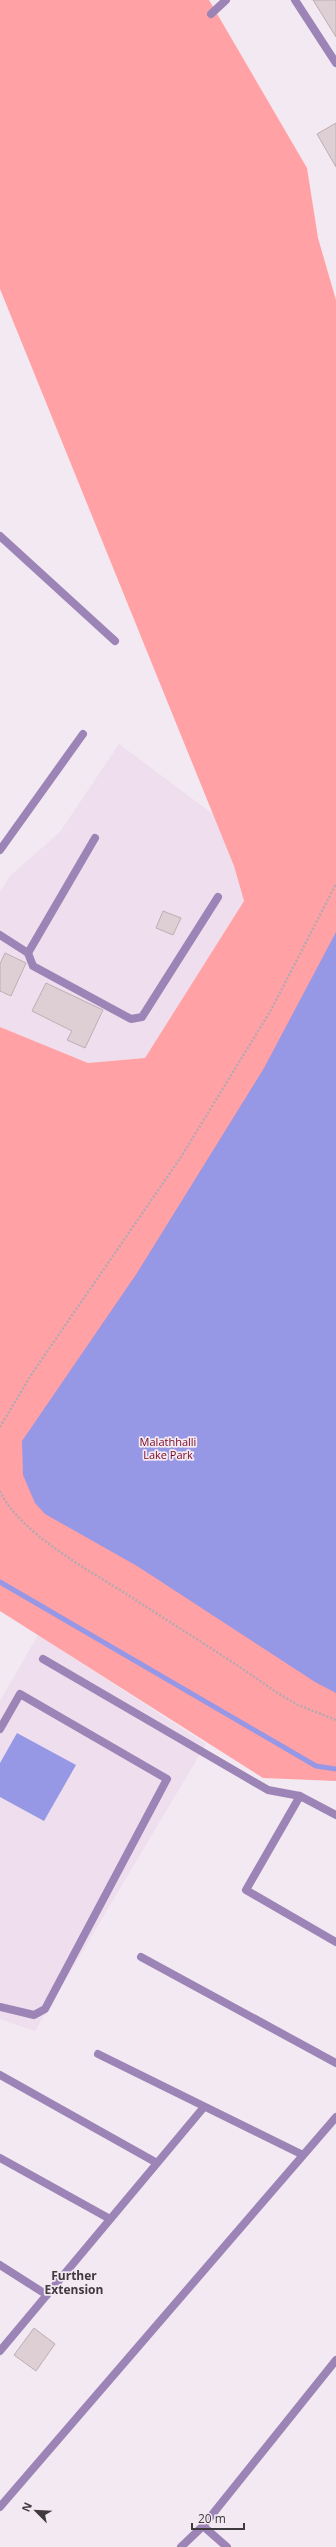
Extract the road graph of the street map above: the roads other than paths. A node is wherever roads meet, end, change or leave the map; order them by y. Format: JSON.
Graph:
{"nodes":[{"id":1,"x":226,"y":0,"type":"edge"},
{"id":2,"x":295,"y":0,"type":"edge"},
{"id":3,"x":211,"y":14,"type":"dead end"},
{"id":4,"x":336,"y":63,"type":"edge"},
{"id":5,"x":0,"y":536,"type":"edge"},
{"id":6,"x":115,"y":641,"type":"dead end"},
{"id":7,"x":84,"y":734,"type":"dead end"},
{"id":8,"x":95,"y":838,"type":"dead end"},
{"id":9,"x":0,"y":850,"type":"edge"},
{"id":10,"x":218,"y":897,"type":"dead end"},
{"id":11,"x":0,"y":935,"type":"edge"},
{"id":12,"x":28,"y":953,"type":"junction"},
{"id":13,"x":43,"y":1659,"type":"dead end"},
{"id":14,"x":0,"y":1729,"type":"edge"},
{"id":15,"x":300,"y":1796,"type":"junction"},
{"id":16,"x":336,"y":1815,"type":"edge"},
{"id":17,"x":336,"y":1942,"type":"edge"},
{"id":18,"x":141,"y":1957,"type":"dead end"},
{"id":19,"x":0,"y":2007,"type":"edge"},
{"id":20,"x":98,"y":2054,"type":"dead end"},
{"id":21,"x":336,"y":2063,"type":"edge"},
{"id":22,"x":0,"y":2075,"type":"edge"},
{"id":23,"x":204,"y":2106,"type":"junction"},
{"id":24,"x":336,"y":2117,"type":"edge"},
{"id":25,"x":303,"y":2155,"type":"junction"},
{"id":26,"x":0,"y":2158,"type":"edge"},
{"id":27,"x":157,"y":2163,"type":"junction"},
{"id":28,"x":110,"y":2219,"type":"junction"},
{"id":29,"x":0,"y":2265,"type":"edge"},
{"id":30,"x":47,"y":2295,"type":"junction"},
{"id":31,"x":0,"y":2351,"type":"edge"},
{"id":32,"x":336,"y":2360,"type":"edge"},
{"id":33,"x":0,"y":2507,"type":"edge"},
{"id":34,"x":203,"y":2526,"type":"junction"},
{"id":35,"x":181,"y":2547,"type":"edge"},
{"id":36,"x":227,"y":2547,"type":"edge"}],
"edges":[{"from":1,"to":3,"type":"street"},
{"from":2,"to":4,"type":"street"},
{"from":5,"to":6,"type":"street"},
{"from":7,"to":9,"type":"street"},
{"from":8,"to":12,"type":"street"},
{"from":10,"to":12,"type":"street"},
{"from":11,"to":12,"type":"street"},
{"from":13,"to":15,"type":"street"},
{"from":14,"to":19,"type":"street"},
{"from":15,"to":16,"type":"street"},
{"from":15,"to":17,"type":"street"},
{"from":18,"to":21,"type":"street"},
{"from":20,"to":23,"type":"street"},
{"from":22,"to":27,"type":"street"},
{"from":23,"to":25,"type":"street"},
{"from":23,"to":27,"type":"street"},
{"from":24,"to":25,"type":"street"},
{"from":25,"to":33,"type":"street"},
{"from":26,"to":28,"type":"street"},
{"from":27,"to":28,"type":"street"},
{"from":28,"to":30,"type":"street"},
{"from":29,"to":30,"type":"street"},
{"from":30,"to":31,"type":"street"},
{"from":32,"to":34,"type":"street"},
{"from":34,"to":35,"type":"street"},
{"from":34,"to":36,"type":"street"}]}
